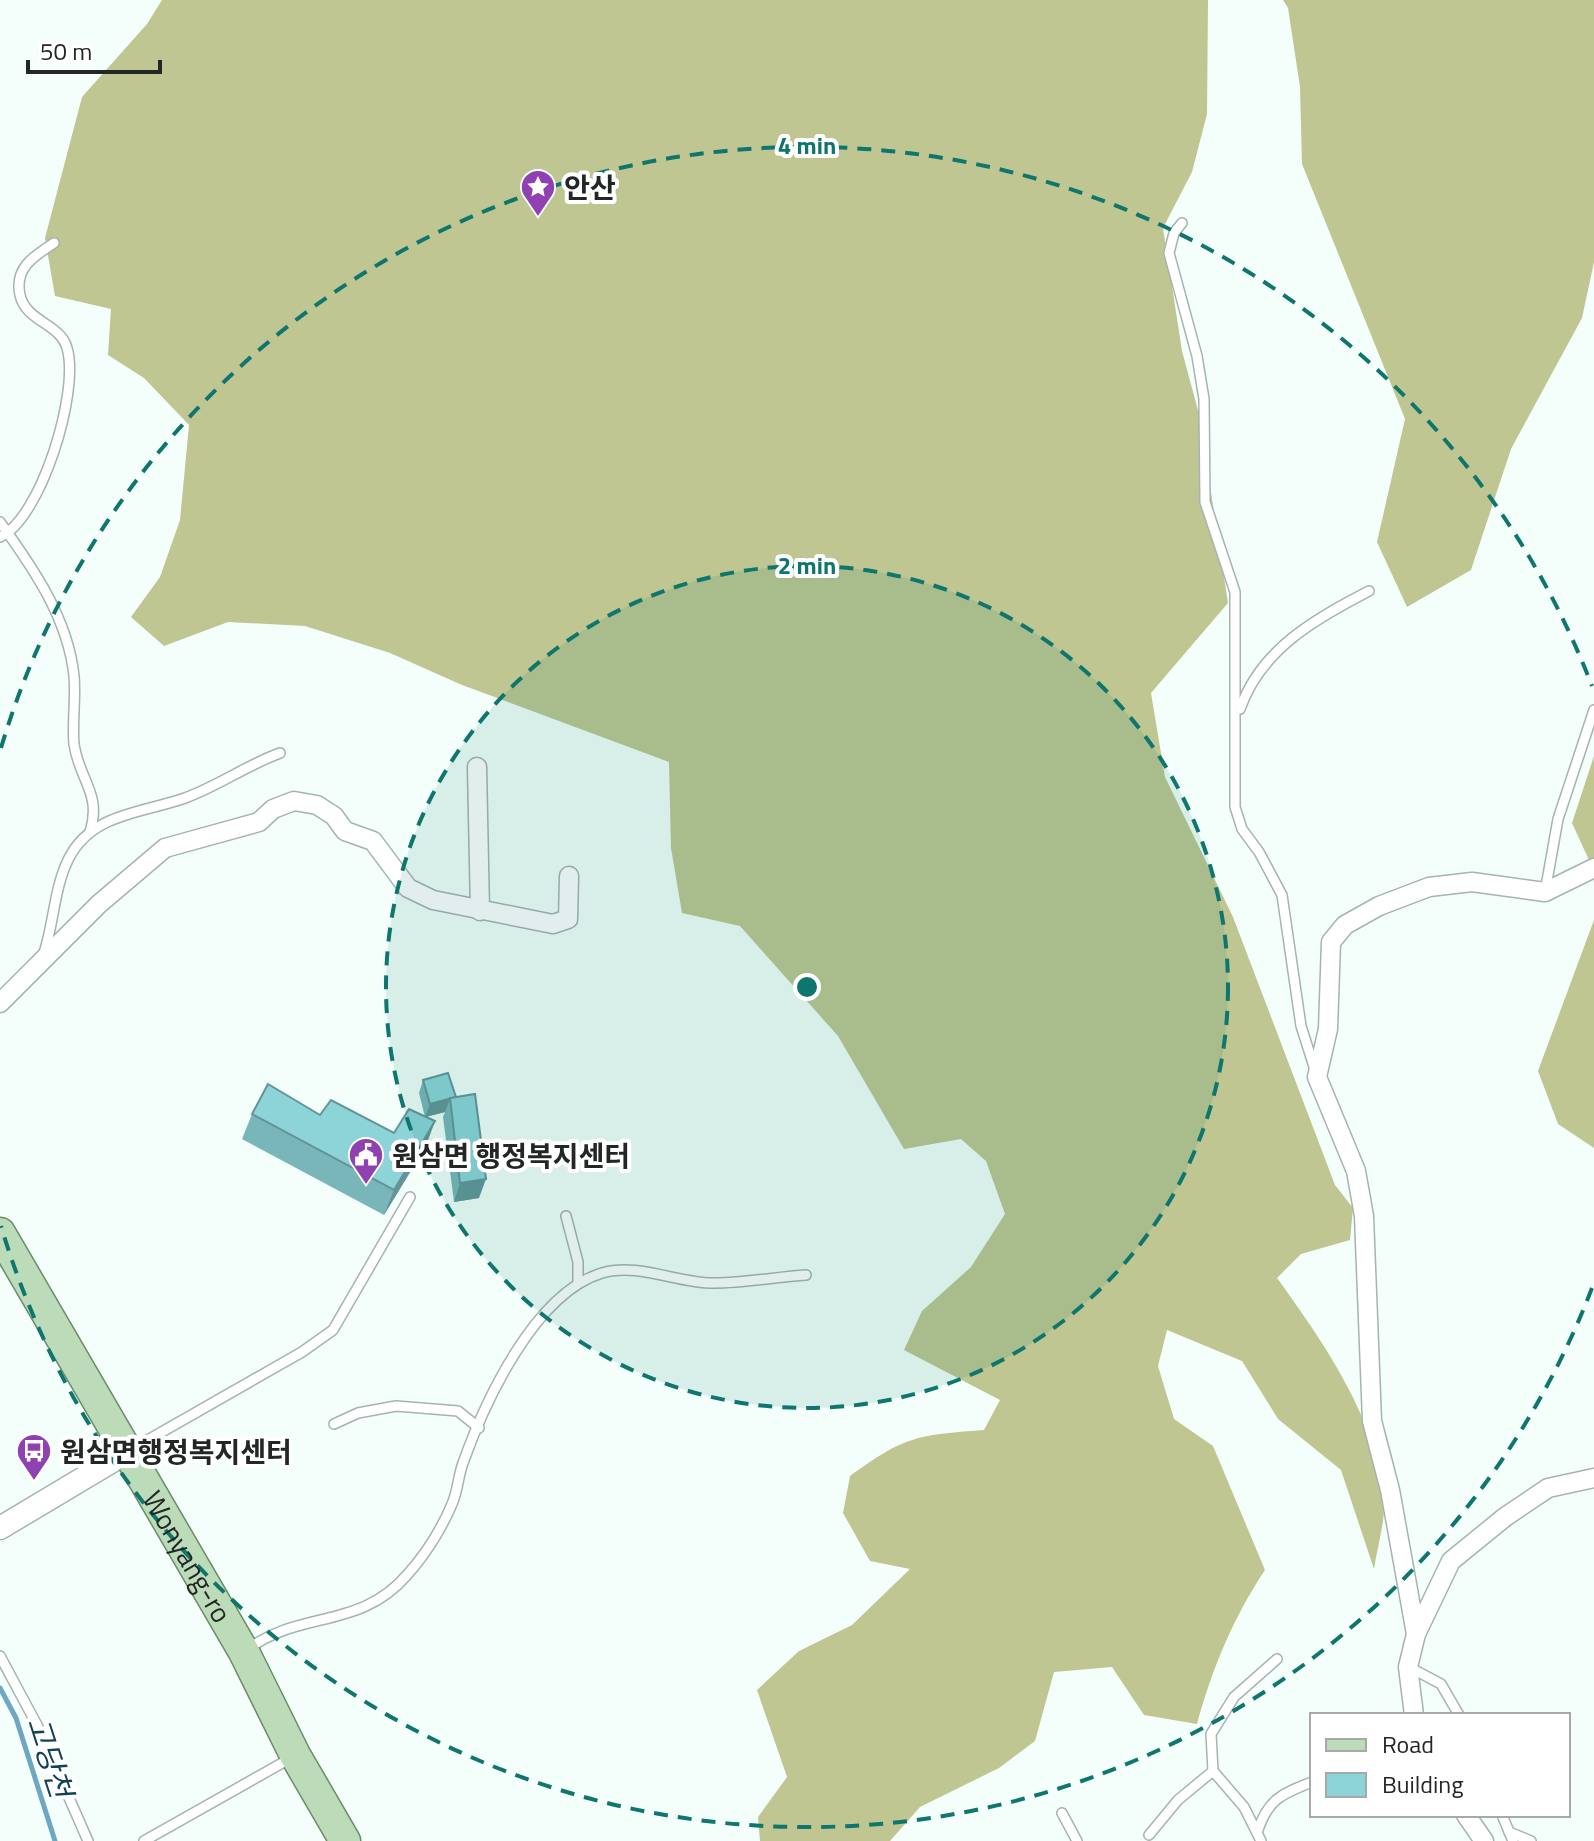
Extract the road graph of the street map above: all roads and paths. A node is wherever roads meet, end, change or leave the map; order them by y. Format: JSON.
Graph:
{"nodes":[{"id":1,"x":1182,"y":223,"type":"dead end"},
{"id":2,"x":54,"y":243,"type":"dead end"},
{"id":3,"x":0,"y":522,"type":"edge"},
{"id":4,"x":4,"y":535,"type":"edge"},
{"id":5,"x":1369,"y":591,"type":"dead end"},
{"id":6,"x":1594,"y":710,"type":"edge"},
{"id":7,"x":1237,"y":716,"type":"junction"},
{"id":8,"x":280,"y":753,"type":"dead end"},
{"id":9,"x":477,"y":767,"type":"dead end"},
{"id":10,"x":90,"y":832,"type":"junction"},
{"id":11,"x":1594,"y":868,"type":"edge"},
{"id":12,"x":569,"y":876,"type":"dead end"},
{"id":13,"x":1545,"y":892,"type":"junction"},
{"id":14,"x":480,"y":911,"type":"junction"},
{"id":15,"x":40,"y":964,"type":"junction"},
{"id":16,"x":0,"y":1003,"type":"edge"},
{"id":17,"x":1317,"y":1077,"type":"junction"},
{"id":18,"x":410,"y":1197,"type":"dead end"},
{"id":19,"x":566,"y":1216,"type":"dead end"},
{"id":20,"x":0,"y":1233,"type":"edge"},
{"id":21,"x":806,"y":1275,"type":"dead end"},
{"id":22,"x":578,"y":1283,"type":"junction"},
{"id":23,"x":334,"y":1424,"type":"dead end"},
{"id":24,"x":479,"y":1428,"type":"junction"},
{"id":25,"x":129,"y":1451,"type":"junction"},
{"id":26,"x":1594,"y":1478,"type":"edge"},
{"id":27,"x":0,"y":1528,"type":"edge"},
{"id":28,"x":1416,"y":1634,"type":"junction"},
{"id":29,"x":244,"y":1652,"type":"junction"},
{"id":30,"x":0,"y":1656,"type":"edge"},
{"id":31,"x":1277,"y":1659,"type":"dead end"},
{"id":32,"x":1408,"y":1667,"type":"junction"},
{"id":33,"x":1414,"y":1713,"type":"edge"},
{"id":34,"x":1458,"y":1713,"type":"edge"},
{"id":35,"x":295,"y":1755,"type":"junction"},
{"id":36,"x":1213,"y":1771,"type":"junction"},
{"id":37,"x":1310,"y":1783,"type":"edge"},
{"id":38,"x":1062,"y":1813,"type":"dead end"},
{"id":39,"x":1467,"y":1817,"type":"edge"},
{"id":40,"x":1503,"y":1817,"type":"edge"},
{"id":41,"x":1149,"y":1835,"type":"dead end"},
{"id":42,"x":1511,"y":1836,"type":"edge"},
{"id":43,"x":1259,"y":1837,"type":"edge"},
{"id":44,"x":88,"y":1841,"type":"edge"},
{"id":45,"x":144,"y":1841,"type":"edge"},
{"id":46,"x":345,"y":1841,"type":"edge"},
{"id":47,"x":1077,"y":1841,"type":"edge"},
{"id":48,"x":1484,"y":1841,"type":"edge"},
{"id":49,"x":1531,"y":1841,"type":"edge"}],
"edges":[{"from":1,"to":7,"type":"lane"},
{"from":2,"to":4,"type":"lane"},
{"from":3,"to":4,"type":"lane"},
{"from":4,"to":10,"type":"lane"},
{"from":5,"to":7,"type":"lane"},
{"from":6,"to":13,"type":"lane"},
{"from":7,"to":17,"type":"lane"},
{"from":8,"to":10,"type":"lane"},
{"from":9,"to":14,"type":"street"},
{"from":10,"to":15,"type":"lane"},
{"from":11,"to":13,"type":"street"},
{"from":12,"to":14,"type":"street"},
{"from":13,"to":17,"type":"street"},
{"from":14,"to":15,"type":"street"},
{"from":15,"to":16,"type":"street"},
{"from":17,"to":28,"type":"street"},
{"from":18,"to":25,"type":"lane"},
{"from":19,"to":22,"type":"lane"},
{"from":20,"to":25,"type":"main road","name":"Wonyang-ro"},
{"from":21,"to":22,"type":"lane"},
{"from":22,"to":24,"type":"lane"},
{"from":23,"to":24,"type":"lane"},
{"from":24,"to":29,"type":"lane"},
{"from":25,"to":27,"type":"street"},
{"from":25,"to":29,"type":"main road","name":"Wonyang-ro"},
{"from":26,"to":28,"type":"street"},
{"from":28,"to":32,"type":"street"},
{"from":29,"to":35,"type":"main road","name":"Wonyang-ro"},
{"from":30,"to":44,"type":"lane"},
{"from":31,"to":36,"type":"lane"},
{"from":32,"to":33,"type":"street"},
{"from":32,"to":34,"type":"lane"},
{"from":35,"to":45,"type":"lane"},
{"from":35,"to":46,"type":"main road","name":"Wonyang-ro"},
{"from":36,"to":41,"type":"lane"},
{"from":36,"to":43,"type":"lane"},
{"from":37,"to":43,"type":"lane"},
{"from":38,"to":47,"type":"lane"},
{"from":39,"to":48,"type":"street"},
{"from":40,"to":42,"type":"lane"},
{"from":42,"to":49,"type":"lane"}]}
